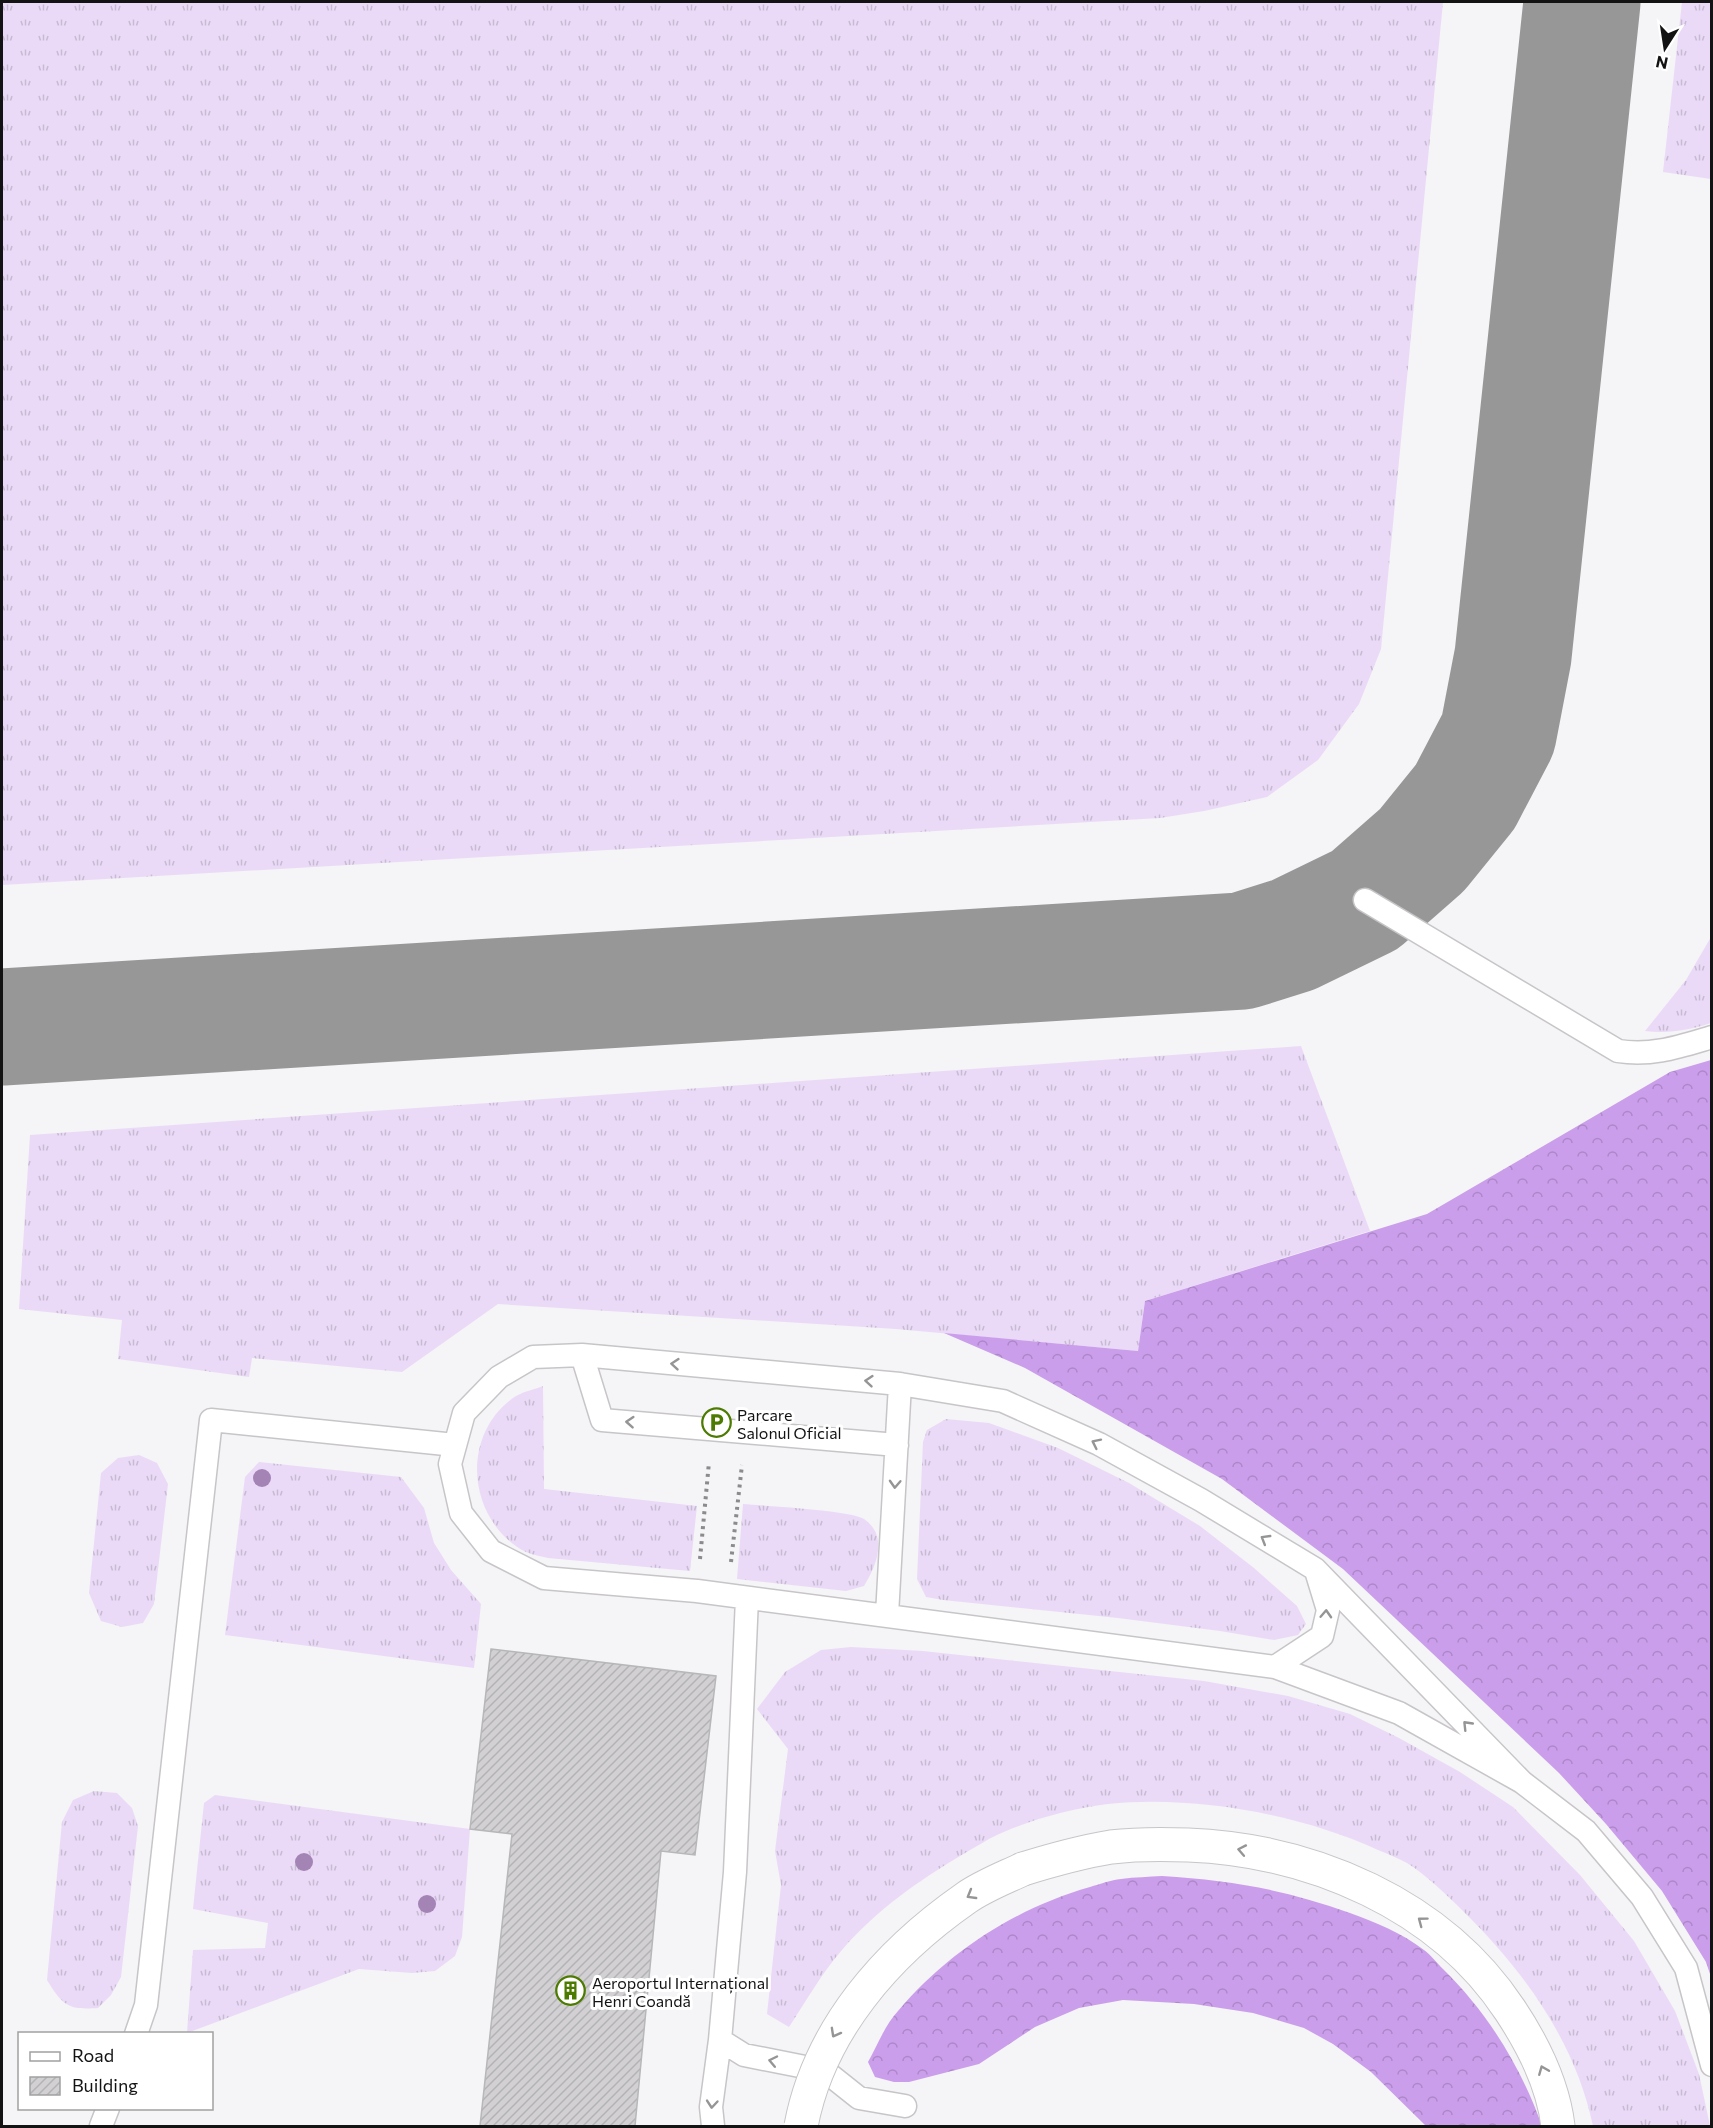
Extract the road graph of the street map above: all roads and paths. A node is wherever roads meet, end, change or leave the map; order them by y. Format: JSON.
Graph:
{"nodes":[{"id":1,"x":1365,"y":900,"type":"dead end"},
{"id":2,"x":1712,"y":1037,"type":"edge"},
{"id":3,"x":582,"y":1355,"type":"junction"},
{"id":4,"x":900,"y":1384,"type":"junction"},
{"id":5,"x":712,"y":1428,"type":"junction"},
{"id":6,"x":745,"y":1431,"type":"junction"},
{"id":7,"x":455,"y":1445,"type":"junction"},
{"id":8,"x":897,"y":1445,"type":"junction"},
{"id":9,"x":1315,"y":1569,"type":"junction"},
{"id":10,"x":697,"y":1591,"type":"junction"},
{"id":11,"x":737,"y":1597,"type":"junction"},
{"id":12,"x":887,"y":1615,"type":"junction"},
{"id":13,"x":1275,"y":1667,"type":"junction"},
{"id":14,"x":1522,"y":1782,"type":"junction"},
{"id":15,"x":137,"y":2032,"type":"edge"},
{"id":16,"x":720,"y":2040,"type":"junction"},
{"id":17,"x":1712,"y":2065,"type":"edge"},
{"id":18,"x":904,"y":2106,"type":"dead end"},
{"id":19,"x":108,"y":2110,"type":"edge"},
{"id":20,"x":101,"y":2127,"type":"edge"},
{"id":21,"x":713,"y":2127,"type":"edge"},
{"id":22,"x":801,"y":2127,"type":"edge"},
{"id":23,"x":1558,"y":2127,"type":"edge"}],
"edges":[{"from":1,"to":2,"type":"lane"},
{"from":4,"to":3,"type":"lane","one_way":true},
{"from":5,"to":3,"type":"lane","one_way":true},
{"from":3,"to":7,"type":"lane"},
{"from":4,"to":8,"type":"lane"},
{"from":9,"to":4,"type":"lane","one_way":true},
{"from":5,"to":6,"type":"lane"},
{"from":5,"to":10,"type":"path"},
{"from":6,"to":8,"type":"lane"},
{"from":6,"to":11,"type":"path"},
{"from":7,"to":10,"type":"lane"},
{"from":7,"to":15,"type":"lane"},
{"from":8,"to":12,"type":"lane","one_way":true},
{"from":13,"to":9,"type":"lane","one_way":true},
{"from":14,"to":9,"type":"lane","one_way":true},
{"from":10,"to":11,"type":"lane"},
{"from":11,"to":12,"type":"lane"},
{"from":11,"to":16,"type":"lane"},
{"from":12,"to":13,"type":"lane"},
{"from":13,"to":14,"type":"lane"},
{"from":14,"to":17,"type":"lane"},
{"from":18,"to":16,"type":"lane","one_way":true},
{"from":16,"to":21,"type":"lane","one_way":true},
{"from":19,"to":20,"type":"lane"},
{"from":23,"to":22,"type":"street","one_way":true,"bridge":true}]}
